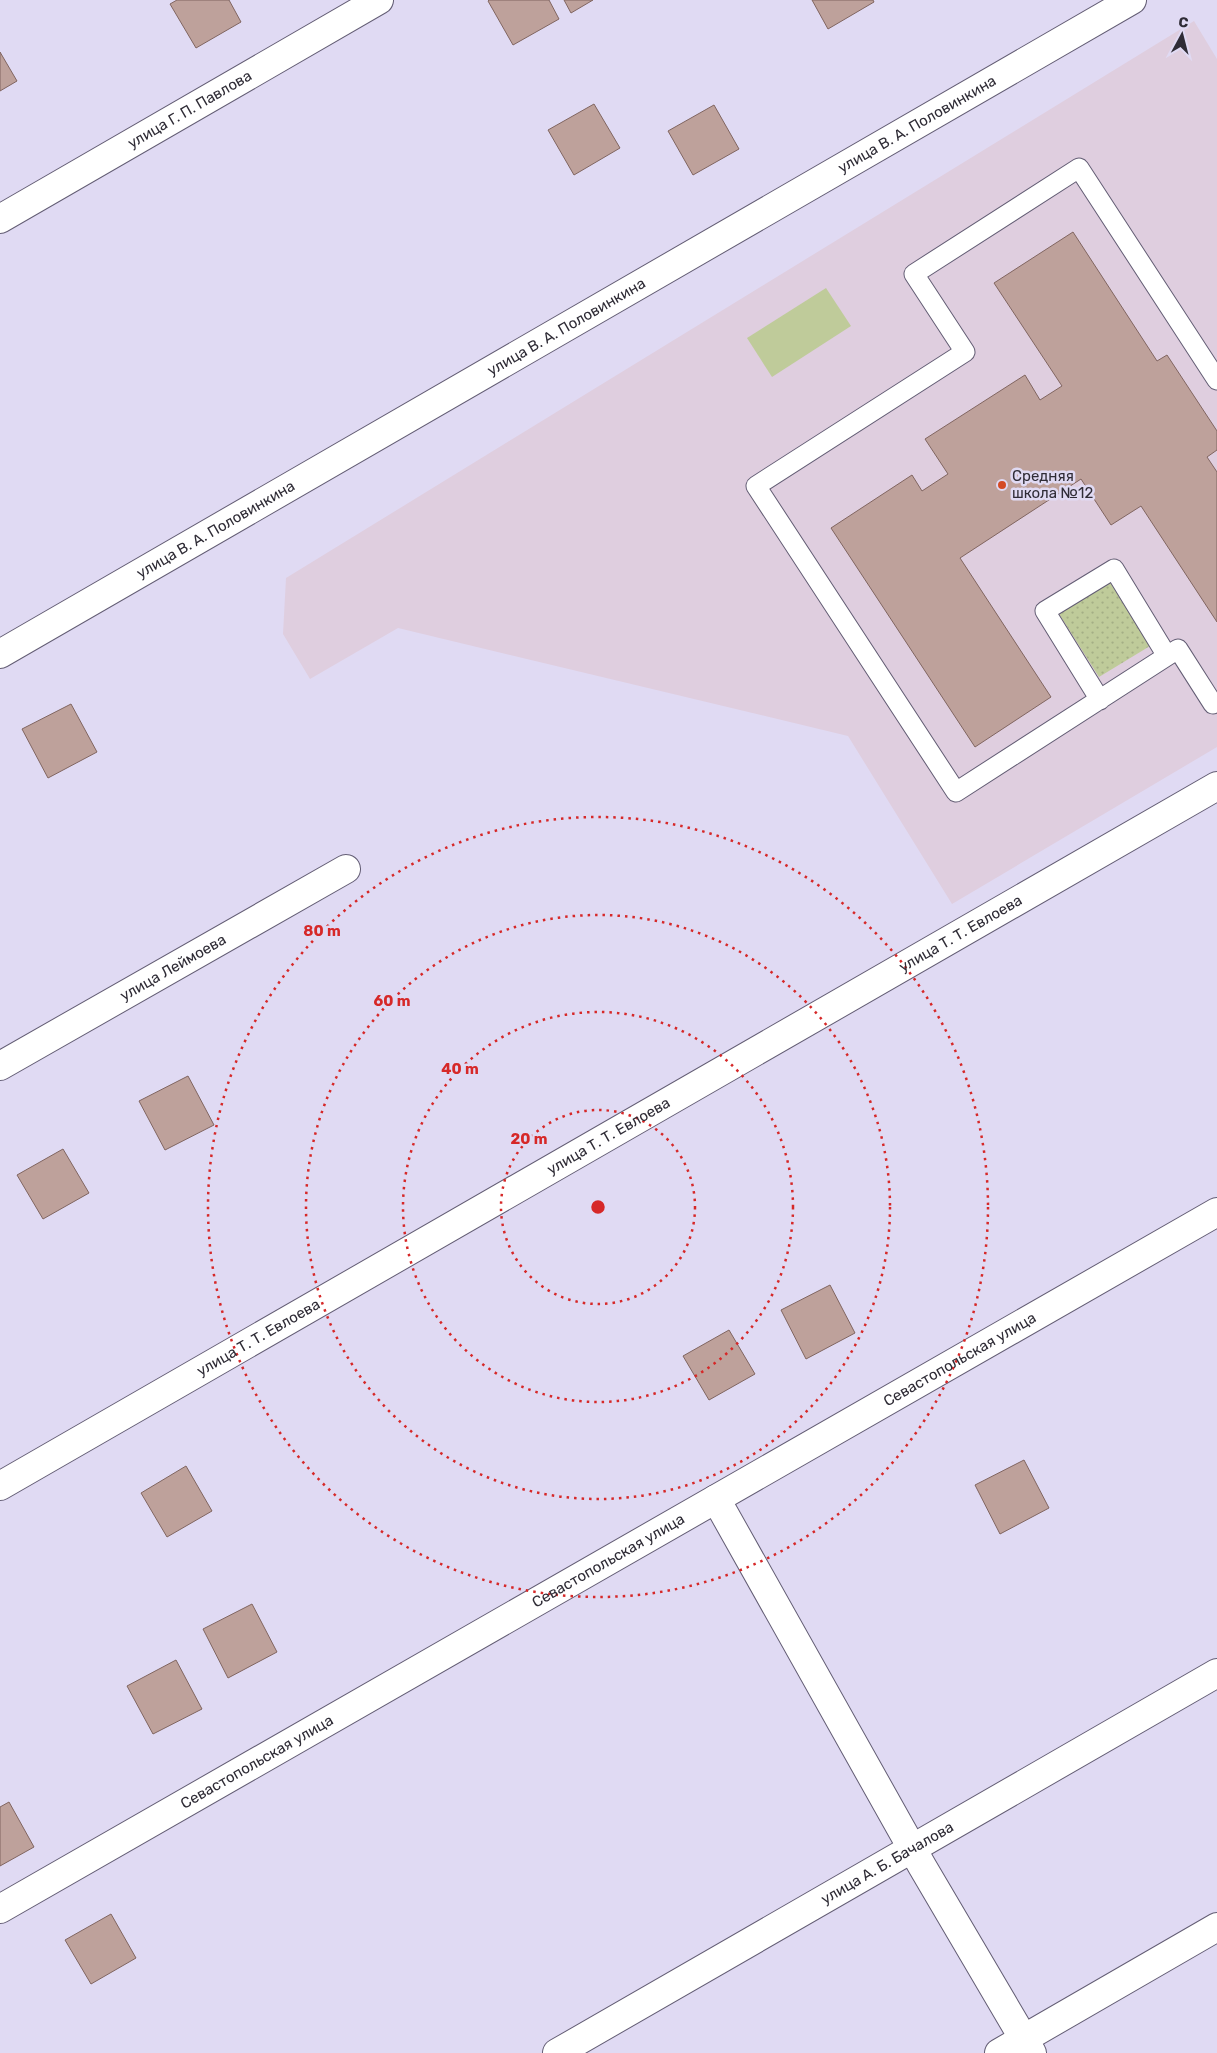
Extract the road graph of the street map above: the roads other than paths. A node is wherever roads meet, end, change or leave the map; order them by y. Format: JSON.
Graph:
{"nodes":[{"id":1,"x":379,"y":0,"type":"edge"},
{"id":2,"x":1132,"y":0,"type":"edge"},
{"id":3,"x":0,"y":219,"type":"edge"},
{"id":4,"x":1217,"y":380,"type":"edge"},
{"id":5,"x":0,"y":654,"type":"edge"},
{"id":6,"x":1167,"y":656,"type":"junction"},
{"id":7,"x":1100,"y":700,"type":"junction"},
{"id":8,"x":1217,"y":702,"type":"edge"},
{"id":9,"x":1217,"y":786,"type":"edge"},
{"id":10,"x":346,"y":869,"type":"dead end"},
{"id":11,"x":0,"y":1066,"type":"edge"},
{"id":12,"x":1217,"y":1212,"type":"edge"},
{"id":13,"x":0,"y":1486,"type":"edge"},
{"id":14,"x":716,"y":1499,"type":"junction"},
{"id":15,"x":1217,"y":1673,"type":"edge"},
{"id":16,"x":913,"y":1849,"type":"junction"},
{"id":17,"x":0,"y":1909,"type":"edge"},
{"id":18,"x":1217,"y":1927,"type":"edge"},
{"id":19,"x":1028,"y":2046,"type":"edge"},
{"id":20,"x":557,"y":2053,"type":"edge"},
{"id":21,"x":999,"y":2053,"type":"edge"}],
"edges":[{"from":1,"to":3,"type":"street","name":"улица Г. П. Павлова"},
{"from":2,"to":5,"type":"street","name":"улица В. А. Половинкина"},
{"from":4,"to":7,"type":"lane"},
{"from":6,"to":7,"type":"lane"},
{"from":6,"to":7,"type":"lane"},
{"from":6,"to":8,"type":"lane"},
{"from":9,"to":13,"type":"street","name":"улица Т. Т. Евлоева"},
{"from":10,"to":11,"type":"street","name":"улица Леймоева"},
{"from":12,"to":14,"type":"street","name":"Севастопольская улица"},
{"from":14,"to":16,"type":"street"},
{"from":14,"to":17,"type":"street","name":"Севастопольская улица"},
{"from":15,"to":16,"type":"street","name":"улица А. Б. Бачалова"},
{"from":16,"to":19,"type":"street"},
{"from":16,"to":20,"type":"street","name":"улица А. Б. Бачалова"},
{"from":18,"to":19,"type":"street"},
{"from":19,"to":21,"type":"street"}]}
